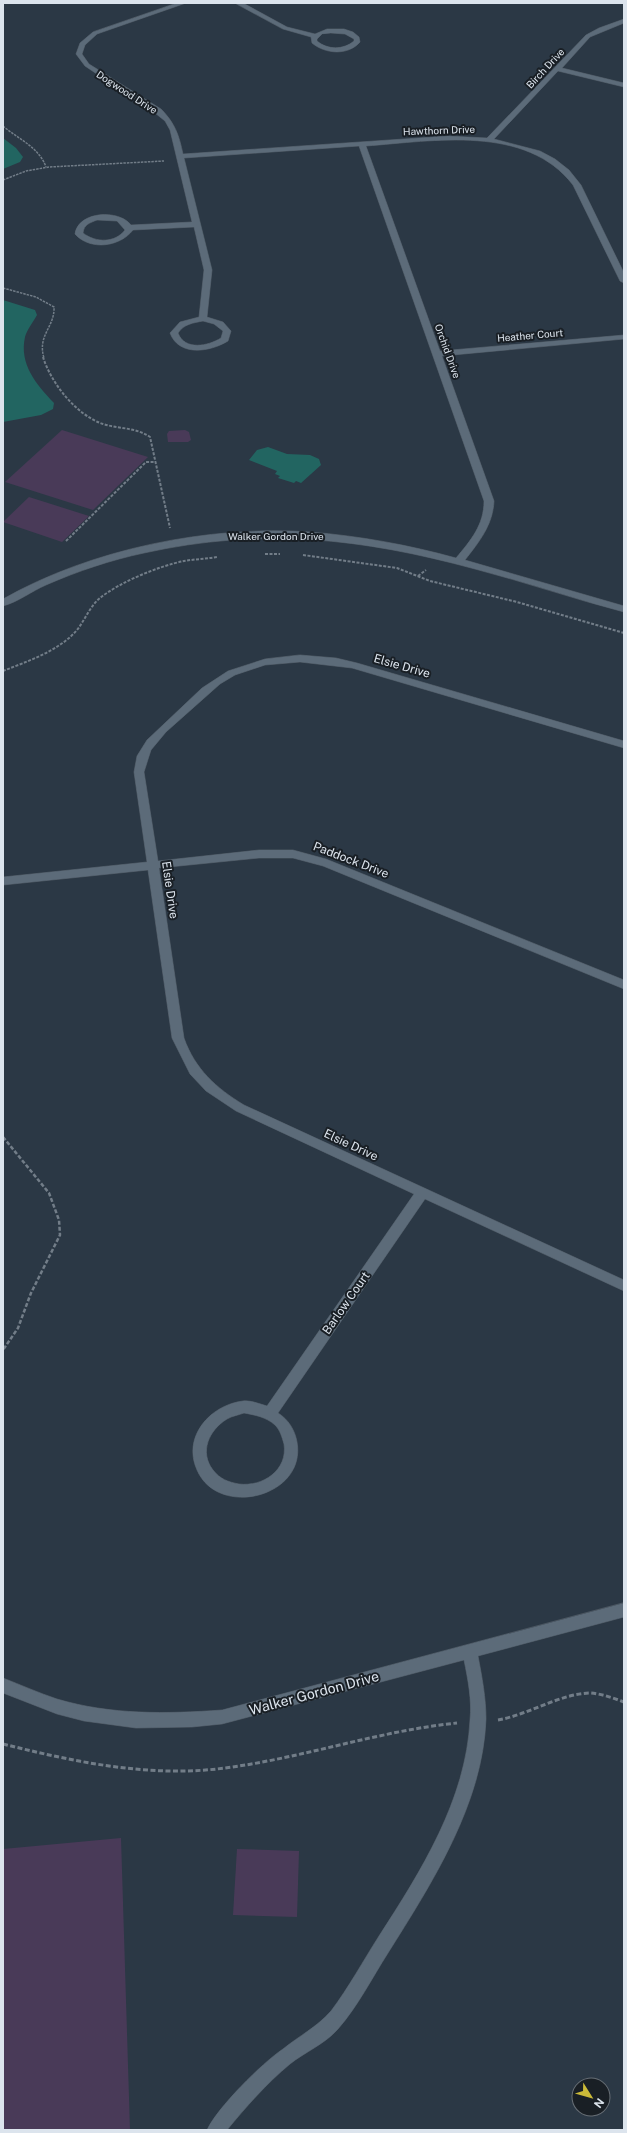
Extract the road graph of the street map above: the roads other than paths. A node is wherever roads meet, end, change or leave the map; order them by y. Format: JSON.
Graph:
{"nodes":[{"id":1,"x":183,"y":3,"type":"edge"},
{"id":2,"x":238,"y":3,"type":"edge"},
{"id":3,"x":624,"y":21,"type":"edge"},
{"id":4,"x":316,"y":36,"type":"junction"},
{"id":5,"x":558,"y":69,"type":"junction"},
{"id":6,"x":624,"y":84,"type":"edge"},
{"id":7,"x":489,"y":140,"type":"junction"},
{"id":8,"x":362,"y":144,"type":"junction"},
{"id":9,"x":182,"y":158,"type":"junction"},
{"id":10,"x":197,"y":224,"type":"junction"},
{"id":11,"x":128,"y":228,"type":"junction"},
{"id":12,"x":624,"y":281,"type":"edge"},
{"id":13,"x":203,"y":319,"type":"junction"},
{"id":14,"x":624,"y":337,"type":"edge"},
{"id":15,"x":437,"y":354,"type":"junction"},
{"id":16,"x":459,"y":561,"type":"junction"},
{"id":17,"x":3,"y":603,"type":"edge"},
{"id":18,"x":624,"y":609,"type":"edge"},
{"id":19,"x":624,"y":745,"type":"edge"},
{"id":20,"x":153,"y":864,"type":"junction"},
{"id":21,"x":3,"y":881,"type":"edge"},
{"id":22,"x":624,"y":985,"type":"edge"},
{"id":23,"x":422,"y":1193,"type":"junction"},
{"id":24,"x":624,"y":1286,"type":"edge"},
{"id":25,"x":270,"y":1413,"type":"junction"},
{"id":26,"x":624,"y":1610,"type":"edge"},
{"id":27,"x":470,"y":1651,"type":"junction"},
{"id":28,"x":3,"y":1686,"type":"edge"},
{"id":29,"x":216,"y":2130,"type":"edge"}],
"edges":[{"from":1,"to":9,"type":"street","name":"Dogwood Drive"},
{"from":2,"to":4,"type":"street"},
{"from":3,"to":5,"type":"street","name":"Birch Drive"},
{"from":4,"to":4,"type":"street"},
{"from":5,"to":6,"type":"street"},
{"from":5,"to":7,"type":"street","name":"Birch Drive"},
{"from":7,"to":8,"type":"street","name":"Hawthorn Drive"},
{"from":7,"to":12,"type":"street","name":"Hawthorn Drive"},
{"from":8,"to":9,"type":"street","name":"Hawthorn Drive"},
{"from":8,"to":15,"type":"street","name":"Orchid Drive"},
{"from":9,"to":10,"type":"street","name":"Dogwood Drive"},
{"from":10,"to":11,"type":"street"},
{"from":10,"to":13,"type":"street","name":"Dogwood Drive"},
{"from":11,"to":11,"type":"street"},
{"from":13,"to":13,"type":"street"},
{"from":14,"to":15,"type":"street","name":"Heather Court"},
{"from":15,"to":16,"type":"street","name":"Orchid Drive"},
{"from":16,"to":17,"type":"street","name":"Walker Gordon Drive"},
{"from":16,"to":18,"type":"street","name":"Walker Gordon Drive"},
{"from":19,"to":20,"type":"street","name":"Elsie Drive"},
{"from":20,"to":21,"type":"street","name":"Paddock Drive"},
{"from":20,"to":22,"type":"street","name":"Paddock Drive"},
{"from":20,"to":23,"type":"street","name":"Elsie Drive"},
{"from":23,"to":24,"type":"street","name":"Elsie Drive"},
{"from":23,"to":25,"type":"street","name":"Barlow Court"},
{"from":25,"to":25,"type":"street"},
{"from":26,"to":27,"type":"street","name":"Walker Gordon Drive"},
{"from":27,"to":28,"type":"street","name":"Walker Gordon Drive"},
{"from":27,"to":29,"type":"street"}]}
